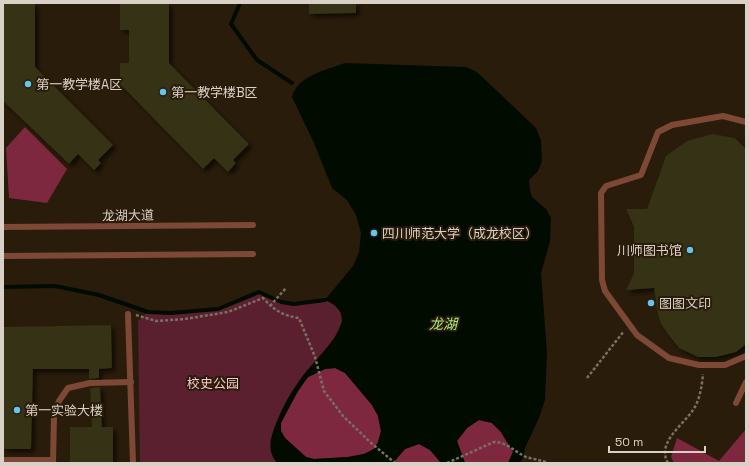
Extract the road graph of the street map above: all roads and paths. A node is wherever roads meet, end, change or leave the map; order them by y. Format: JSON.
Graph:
{"nodes":[{"id":1,"x":746,"y":122,"type":"edge"},
{"id":2,"x":254,"y":225,"type":"dead end"},
{"id":3,"x":3,"y":227,"type":"edge"},
{"id":4,"x":253,"y":254,"type":"dead end"},
{"id":5,"x":3,"y":256,"type":"edge"},
{"id":6,"x":286,"y":288,"type":"dead end"},
{"id":7,"x":271,"y":305,"type":"junction"},
{"id":8,"x":128,"y":314,"type":"joint"},
{"id":9,"x":629,"y":324,"type":"junction"},
{"id":10,"x":746,"y":356,"type":"edge"},
{"id":11,"x":704,"y":365,"type":"junction"},
{"id":12,"x":587,"y":378,"type":"dead end"},
{"id":13,"x":131,"y":382,"type":"junction"},
{"id":14,"x":746,"y":382,"type":"edge"},
{"id":15,"x":736,"y":403,"type":"dead end"},
{"id":16,"x":3,"y":460,"type":"edge"},
{"id":17,"x":54,"y":462,"type":"edge"},
{"id":18,"x":133,"y":463,"type":"edge"},
{"id":19,"x":395,"y":463,"type":"edge"},
{"id":20,"x":446,"y":463,"type":"edge"},
{"id":21,"x":548,"y":463,"type":"edge"},
{"id":22,"x":668,"y":463,"type":"edge"}],
"edges":[{"from":1,"to":9,"type":"lane"},
{"from":2,"to":3,"type":"lane","name":"龙湖大道"},
{"from":4,"to":5,"type":"lane"},
{"from":6,"to":7,"type":"path"},
{"from":7,"to":8,"type":"path"},
{"from":7,"to":19,"type":"path"},
{"from":8,"to":13,"type":"lane"},
{"from":9,"to":11,"type":"lane"},
{"from":9,"to":12,"type":"path"},
{"from":10,"to":11,"type":"lane"},
{"from":11,"to":22,"type":"path"},
{"from":13,"to":17,"type":"lane"},
{"from":13,"to":18,"type":"lane"},
{"from":14,"to":15,"type":"lane"},
{"from":16,"to":17,"type":"lane"},
{"from":20,"to":21,"type":"path"}]}
